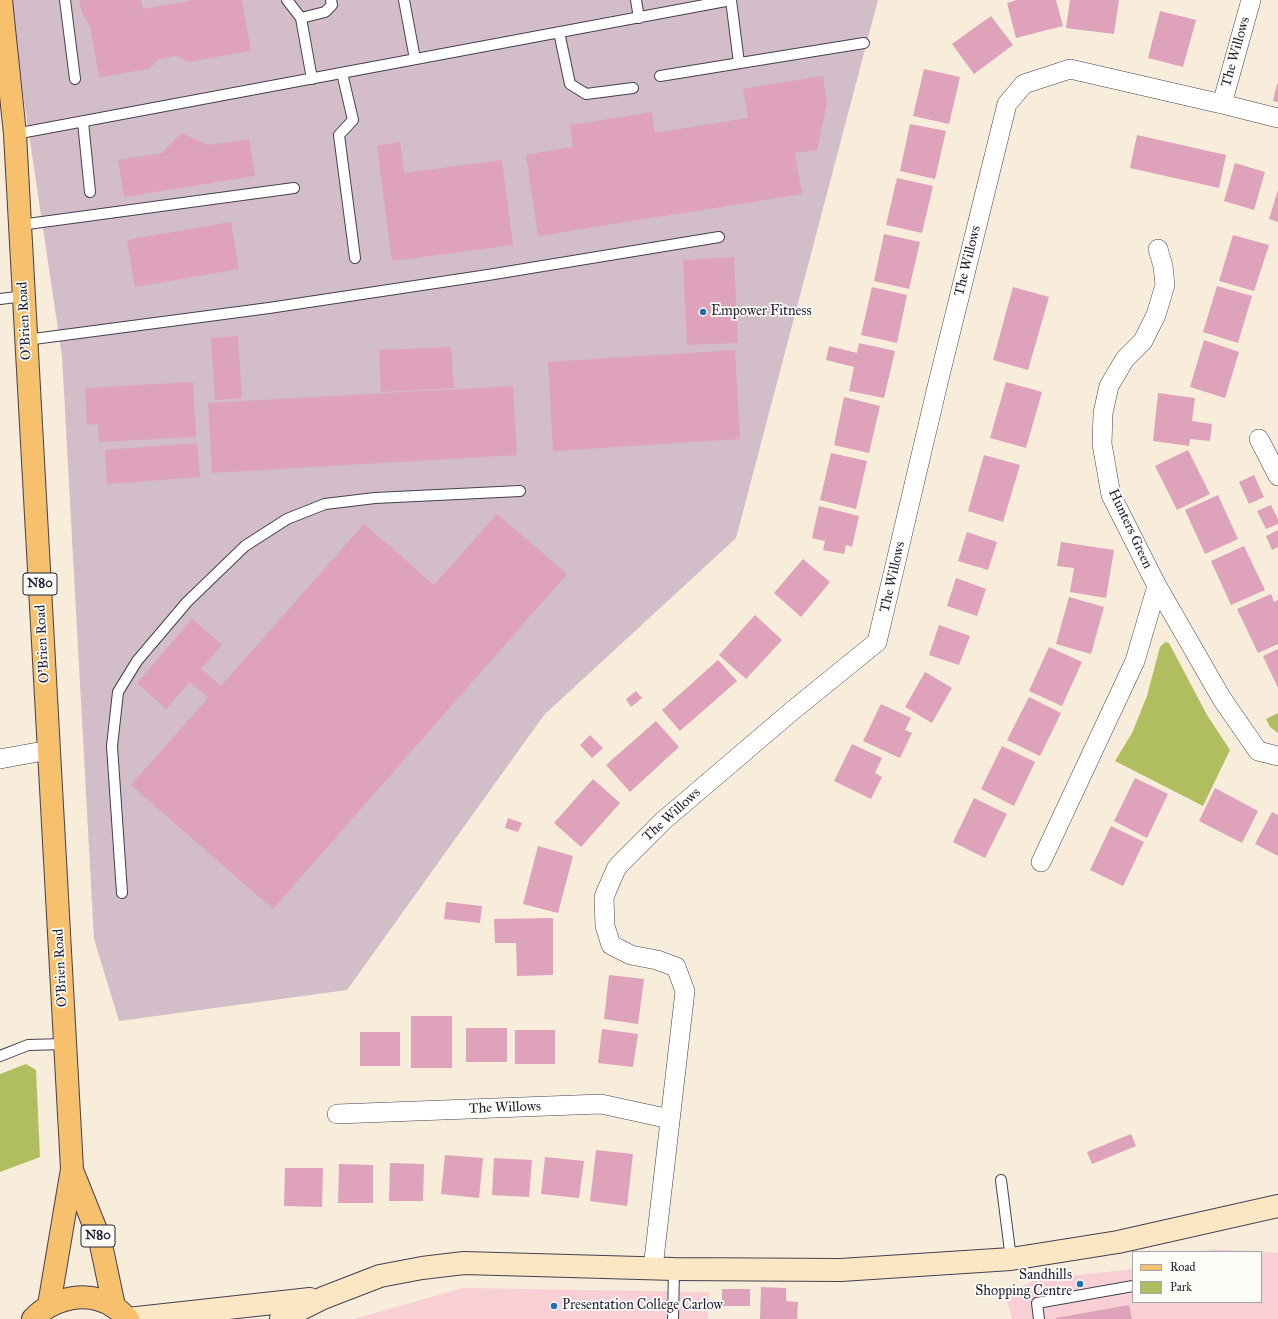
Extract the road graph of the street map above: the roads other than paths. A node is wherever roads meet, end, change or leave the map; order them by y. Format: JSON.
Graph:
{"nodes":[{"id":1,"x":2,"y":0,"type":"edge"},
{"id":2,"x":65,"y":0,"type":"edge"},
{"id":3,"x":287,"y":0,"type":"edge"},
{"id":4,"x":331,"y":0,"type":"edge"},
{"id":5,"x":404,"y":0,"type":"edge"},
{"id":6,"x":636,"y":0,"type":"edge"},
{"id":7,"x":731,"y":0,"type":"edge"},
{"id":8,"x":1251,"y":0,"type":"edge"},
{"id":9,"x":302,"y":18,"type":"junction"},
{"id":10,"x":639,"y":18,"type":"junction"},
{"id":11,"x":559,"y":32,"type":"junction"},
{"id":12,"x":864,"y":43,"type":"dead end"},
{"id":13,"x":415,"y":59,"type":"junction"},
{"id":14,"x":739,"y":63,"type":"junction"},
{"id":15,"x":342,"y":73,"type":"junction"},
{"id":16,"x":660,"y":76,"type":"dead end"},
{"id":17,"x":312,"y":78,"type":"junction"},
{"id":18,"x":75,"y":79,"type":"dead end"},
{"id":19,"x":633,"y":88,"type":"dead end"},
{"id":20,"x":1222,"y":104,"type":"junction"},
{"id":21,"x":1278,"y":118,"type":"edge"},
{"id":22,"x":83,"y":122,"type":"junction"},
{"id":23,"x":15,"y":134,"type":"junction"},
{"id":24,"x":294,"y":188,"type":"dead end"},
{"id":25,"x":90,"y":192,"type":"dead end"},
{"id":26,"x":20,"y":225,"type":"junction"},
{"id":27,"x":719,"y":237,"type":"dead end"},
{"id":28,"x":1158,"y":249,"type":"dead end"},
{"id":29,"x":355,"y":258,"type":"dead end"},
{"id":30,"x":24,"y":296,"type":"junction"},
{"id":31,"x":0,"y":299,"type":"edge"},
{"id":32,"x":26,"y":340,"type":"junction"},
{"id":33,"x":1259,"y":439,"type":"dead end"},
{"id":34,"x":1278,"y":476,"type":"edge"},
{"id":35,"x":520,"y":491,"type":"dead end"},
{"id":36,"x":1157,"y":586,"type":"junction"},
{"id":37,"x":49,"y":750,"type":"junction"},
{"id":38,"x":1278,"y":756,"type":"edge"},
{"id":39,"x":0,"y":759,"type":"edge"},
{"id":40,"x":1041,"y":862,"type":"dead end"},
{"id":41,"x":122,"y":893,"type":"dead end"},
{"id":42,"x":65,"y":1044,"type":"junction"},
{"id":43,"x":0,"y":1056,"type":"edge"},
{"id":44,"x":337,"y":1114,"type":"dead end"},
{"id":45,"x":670,"y":1119,"type":"junction"},
{"id":46,"x":72,"y":1169,"type":"junction"},
{"id":47,"x":1001,"y":1180,"type":"dead end"},
{"id":48,"x":1278,"y":1206,"type":"edge"},
{"id":49,"x":1011,"y":1259,"type":"junction"},
{"id":50,"x":663,"y":1268,"type":"junction"},
{"id":51,"x":1132,"y":1286,"type":"edge"},
{"id":52,"x":323,"y":1298,"type":"junction"},
{"id":53,"x":49,"y":1305,"type":"junction"},
{"id":54,"x":121,"y":1313,"type":"edge"},
{"id":55,"x":33,"y":1319,"type":"edge"},
{"id":56,"x":281,"y":1319,"type":"edge"},
{"id":57,"x":673,"y":1319,"type":"edge"},
{"id":58,"x":1040,"y":1319,"type":"edge"}],
"edges":[{"from":1,"to":23,"type":"main road","name":"O'Brien Road","number":"N80"},
{"from":2,"to":18,"type":"lane"},
{"from":3,"to":9,"type":"lane"},
{"from":4,"to":9,"type":"lane"},
{"from":5,"to":13,"type":"lane"},
{"from":6,"to":10,"type":"lane"},
{"from":7,"to":10,"type":"lane"},
{"from":7,"to":14,"type":"lane"},
{"from":8,"to":20,"type":"street","name":"The Willows"},
{"from":9,"to":17,"type":"lane"},
{"from":10,"to":11,"type":"lane"},
{"from":11,"to":13,"type":"lane"},
{"from":11,"to":19,"type":"lane"},
{"from":12,"to":14,"type":"lane"},
{"from":13,"to":15,"type":"lane"},
{"from":14,"to":16,"type":"lane"},
{"from":15,"to":17,"type":"lane"},
{"from":15,"to":29,"type":"lane"},
{"from":17,"to":22,"type":"lane"},
{"from":20,"to":21,"type":"street","name":"The Willows"},
{"from":20,"to":45,"type":"street","name":"The Willows"},
{"from":22,"to":23,"type":"lane"},
{"from":22,"to":25,"type":"lane"},
{"from":23,"to":26,"type":"main road","name":"O'Brien Road","number":"N80"},
{"from":24,"to":26,"type":"lane"},
{"from":26,"to":30,"type":"main road","name":"O'Brien Road","number":"N80"},
{"from":27,"to":32,"type":"lane"},
{"from":28,"to":36,"type":"street","name":"Hunters Green"},
{"from":30,"to":31,"type":"lane"},
{"from":30,"to":32,"type":"main road","name":"O'Brien Road","number":"N80"},
{"from":32,"to":37,"type":"main road","name":"O'Brien Road","number":"N80"},
{"from":33,"to":34,"type":"street"},
{"from":35,"to":41,"type":"lane"},
{"from":36,"to":38,"type":"street","name":"Hunters Green"},
{"from":36,"to":40,"type":"street","name":"Hunters Green"},
{"from":37,"to":39,"type":"street"},
{"from":37,"to":42,"type":"main road","name":"O'Brien Road","number":"N80"},
{"from":42,"to":43,"type":"lane"},
{"from":42,"to":46,"type":"main road","name":"O'Brien Road","number":"N80"},
{"from":44,"to":45,"type":"street","name":"The Willows"},
{"from":45,"to":50,"type":"street","name":"The Willows"},
{"from":46,"to":53,"type":"main road","name":"O'Brien Road","number":"N80"},
{"from":46,"to":54,"type":"main road","name":"O'Brien Road","number":"N80"},
{"from":47,"to":49,"type":"lane"},
{"from":48,"to":49,"type":"main road"},
{"from":49,"to":50,"type":"main road"},
{"from":50,"to":52,"type":"main road"},
{"from":50,"to":57,"type":"lane"},
{"from":51,"to":58,"type":"lane"},
{"from":52,"to":54,"type":"main road"},
{"from":52,"to":56,"type":"main road"},
{"from":53,"to":54,"type":"main road"},
{"from":53,"to":55,"type":"main road"}]}
